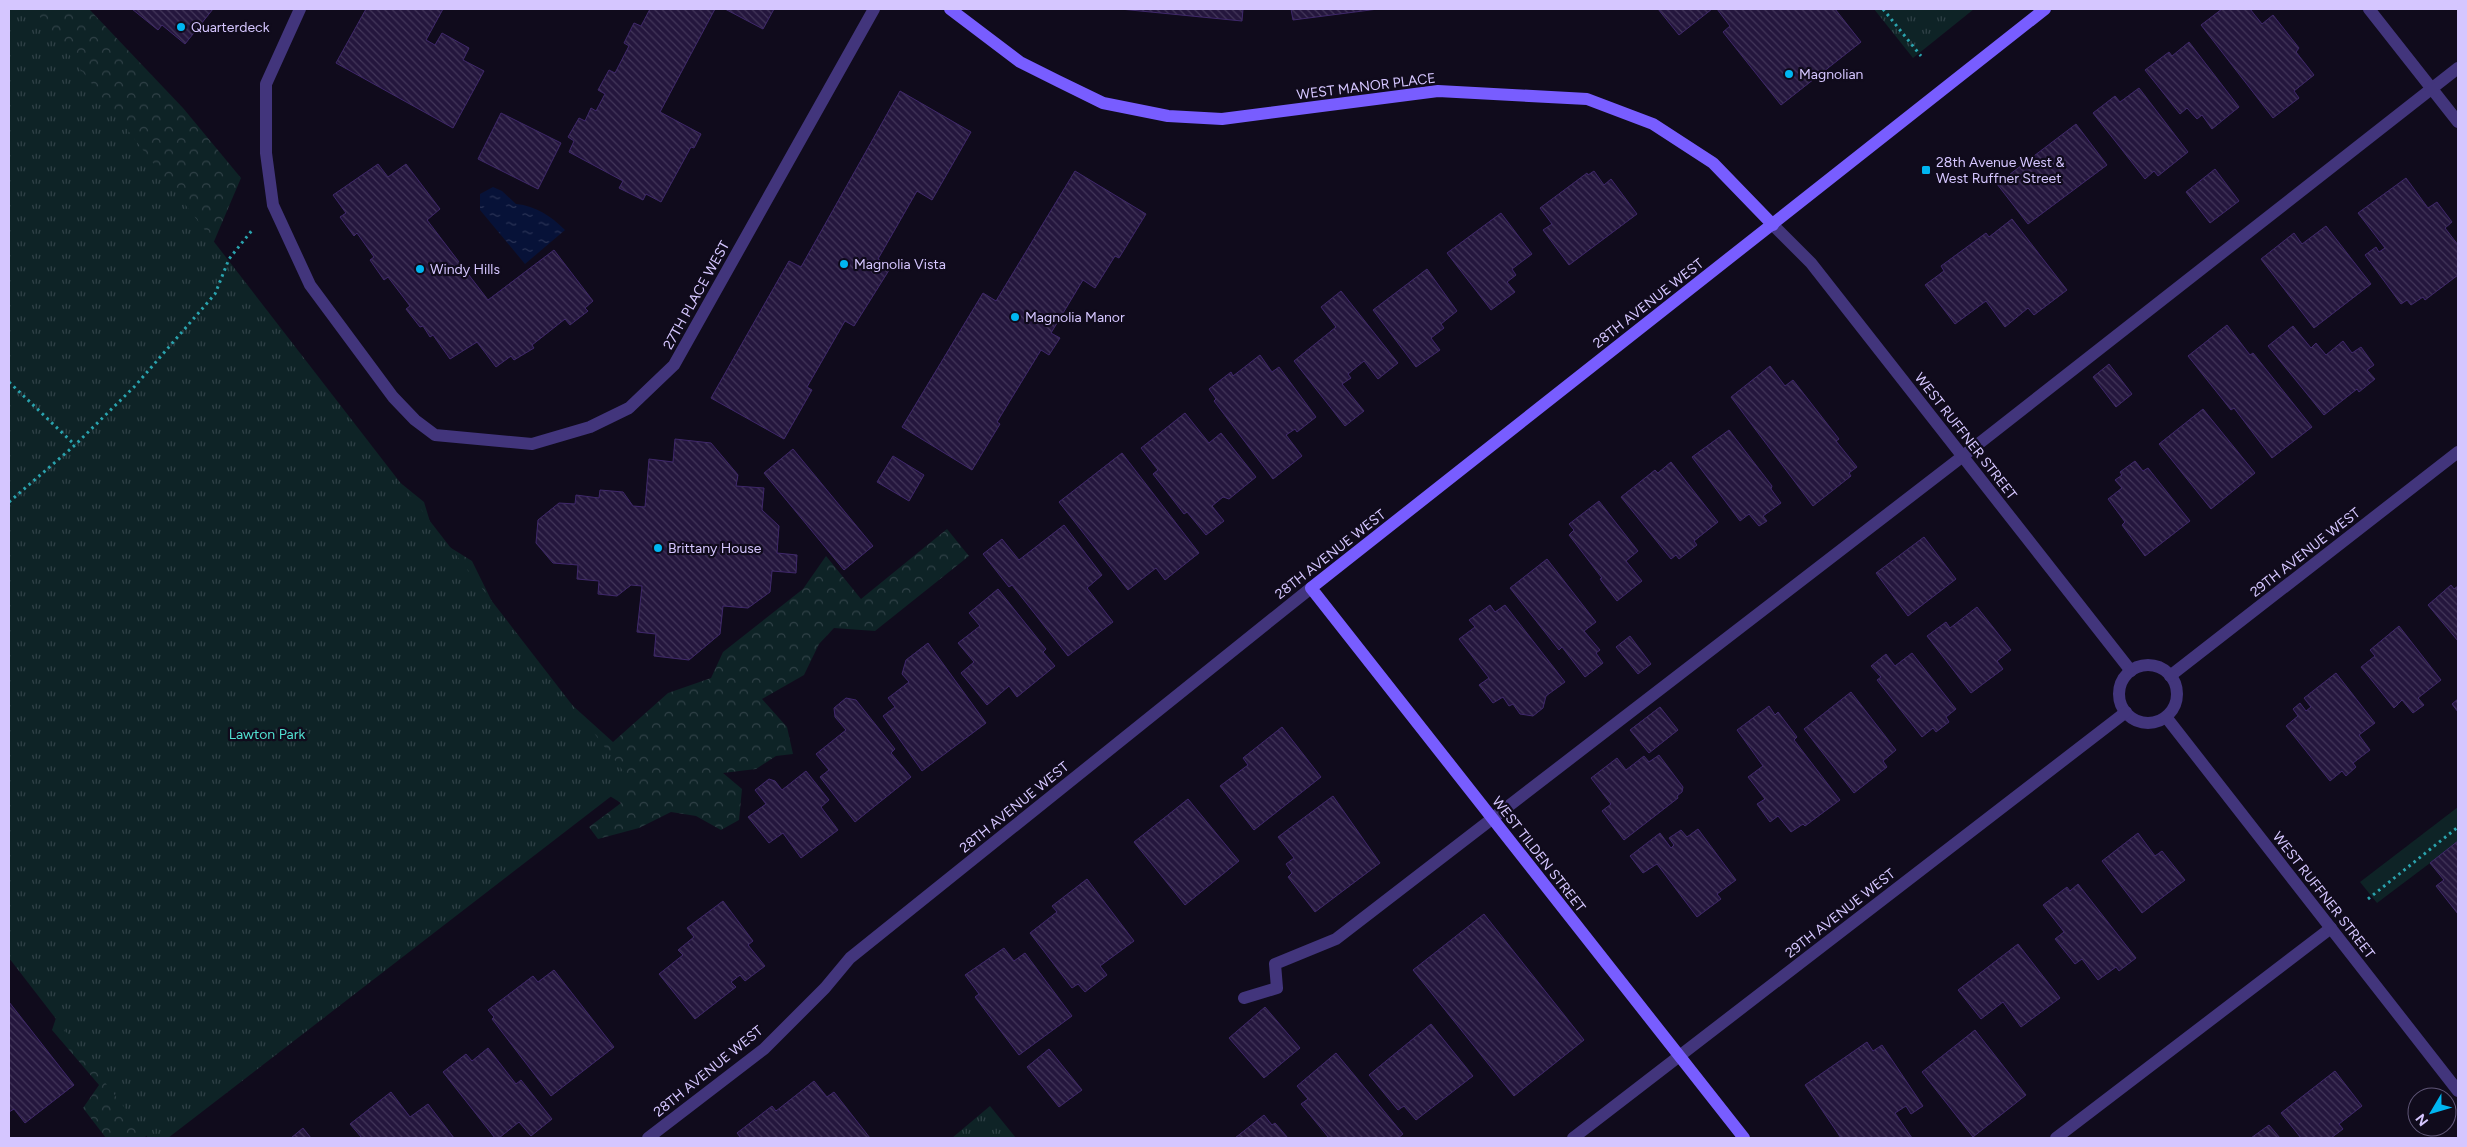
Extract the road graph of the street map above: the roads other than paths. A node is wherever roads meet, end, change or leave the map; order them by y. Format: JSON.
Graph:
{"nodes":[{"id":1,"x":300,"y":9,"type":"edge"},
{"id":2,"x":874,"y":9,"type":"edge"},
{"id":3,"x":950,"y":9,"type":"edge"},
{"id":4,"x":2045,"y":9,"type":"edge"},
{"id":5,"x":2369,"y":9,"type":"edge"},
{"id":6,"x":2458,"y":68,"type":"edge"},
{"id":7,"x":2432,"y":89,"type":"junction"},
{"id":8,"x":2458,"y":122,"type":"edge"},
{"id":9,"x":1773,"y":225,"type":"junction"},
{"id":10,"x":2458,"y":452,"type":"edge"},
{"id":11,"x":1964,"y":456,"type":"junction"},
{"id":12,"x":1311,"y":588,"type":"junction"},
{"id":13,"x":2131,"y":671,"type":"junction"},
{"id":14,"x":2170,"y":676,"type":"junction"},
{"id":15,"x":2126,"y":712,"type":"junction"},
{"id":16,"x":2166,"y":717,"type":"junction"},
{"id":17,"x":1492,"y":818,"type":"junction"},
{"id":18,"x":2331,"y":928,"type":"junction"},
{"id":19,"x":1244,"y":998,"type":"dead end"},
{"id":20,"x":1680,"y":1057,"type":"junction"},
{"id":21,"x":2458,"y":1091,"type":"edge"},
{"id":22,"x":648,"y":1138,"type":"edge"},
{"id":23,"x":1573,"y":1138,"type":"edge"},
{"id":24,"x":1744,"y":1138,"type":"edge"},
{"id":25,"x":2056,"y":1138,"type":"edge"}],
"edges":[{"from":1,"to":2,"type":"street","name":"27TH PLACE WEST"},
{"from":3,"to":9,"type":"street","name":"WEST MANOR PLACE"},
{"from":4,"to":9,"type":"street","name":"28TH AVENUE WEST"},
{"from":5,"to":7,"type":"street"},
{"from":6,"to":7,"type":"street"},
{"from":7,"to":8,"type":"street"},
{"from":7,"to":11,"type":"street"},
{"from":9,"to":11,"type":"street","name":"WEST RUFFNER STREET"},
{"from":9,"to":12,"type":"street","name":"28TH AVENUE WEST"},
{"from":10,"to":14,"type":"street","name":"29TH AVENUE WEST"},
{"from":11,"to":13,"type":"street","name":"WEST RUFFNER STREET"},
{"from":11,"to":17,"type":"street"},
{"from":12,"to":17,"type":"street","name":"WEST TILDEN STREET"},
{"from":12,"to":22,"type":"street","name":"28TH AVENUE WEST"},
{"from":13,"to":14,"type":"street"},
{"from":13,"to":15,"type":"street"},
{"from":14,"to":16,"type":"street"},
{"from":15,"to":16,"type":"street"},
{"from":15,"to":20,"type":"street","name":"29TH AVENUE WEST"},
{"from":16,"to":18,"type":"street","name":"WEST RUFFNER STREET"},
{"from":17,"to":19,"type":"street"},
{"from":17,"to":20,"type":"street","name":"WEST TILDEN STREET"},
{"from":18,"to":21,"type":"street","name":"WEST RUFFNER STREET"},
{"from":18,"to":25,"type":"street"},
{"from":20,"to":23,"type":"street","name":"29TH AVENUE WEST"},
{"from":20,"to":24,"type":"street","name":"WEST TILDEN STREET"}]}
